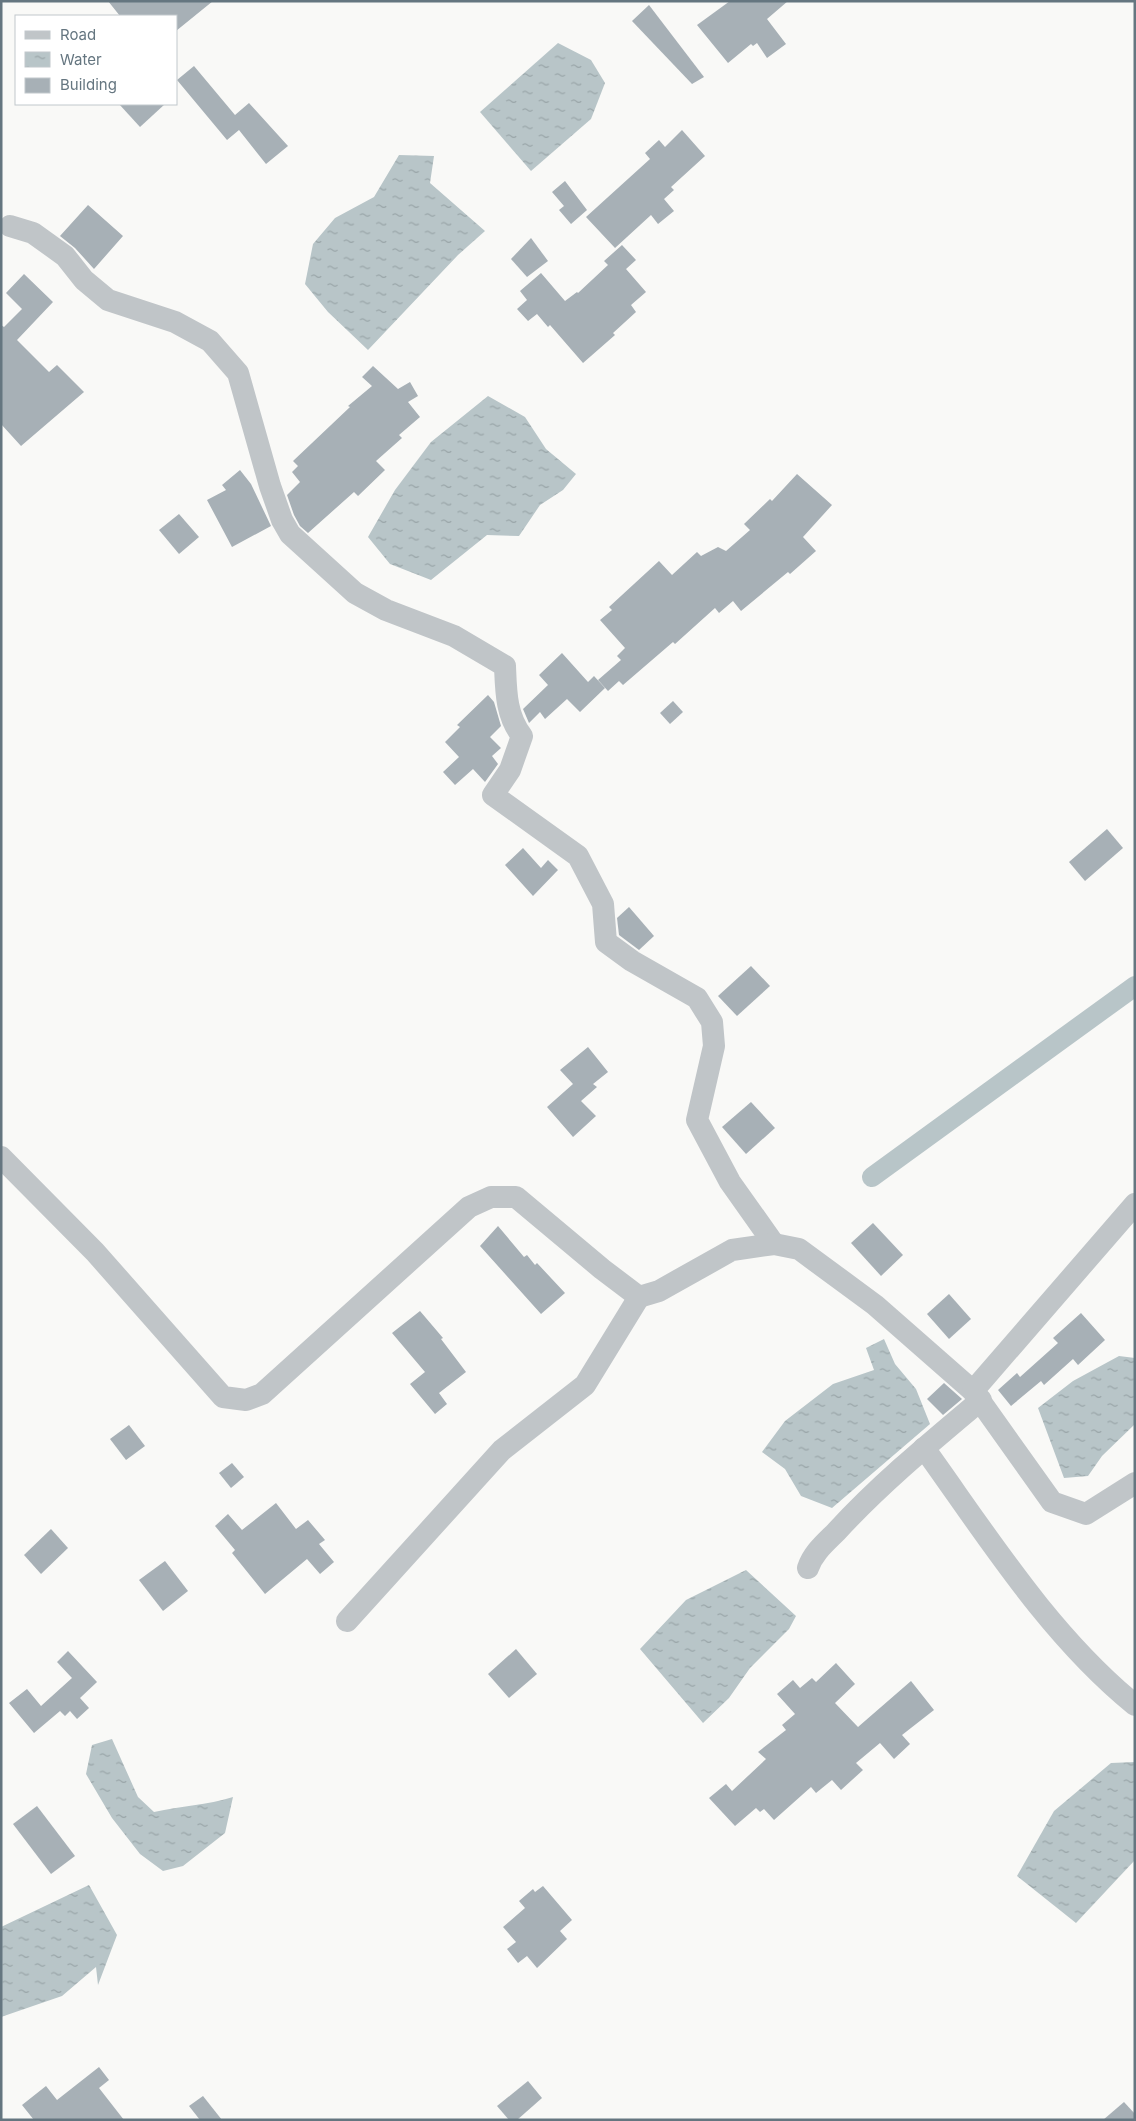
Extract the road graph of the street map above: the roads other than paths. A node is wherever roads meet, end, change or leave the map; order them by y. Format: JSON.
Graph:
{"nodes":[{"id":1,"x":10,"y":226,"type":"dead end"},
{"id":2,"x":1,"y":1157,"type":"edge"},
{"id":3,"x":1135,"y":1204,"type":"edge"},
{"id":4,"x":774,"y":1244,"type":"junction"},
{"id":5,"x":639,"y":1297,"type":"junction"},
{"id":6,"x":977,"y":1395,"type":"junction"},
{"id":7,"x":924,"y":1448,"type":"junction"},
{"id":8,"x":1135,"y":1483,"type":"edge"},
{"id":9,"x":808,"y":1568,"type":"dead end"},
{"id":10,"x":347,"y":1621,"type":"dead end"},
{"id":11,"x":1135,"y":1705,"type":"edge"}],
"edges":[{"from":1,"to":4,"type":"street"},
{"from":2,"to":5,"type":"street"},
{"from":3,"to":6,"type":"street"},
{"from":4,"to":5,"type":"street"},
{"from":4,"to":6,"type":"street"},
{"from":5,"to":10,"type":"street"},
{"from":6,"to":7,"type":"street"},
{"from":6,"to":8,"type":"street"},
{"from":7,"to":9,"type":"street"},
{"from":7,"to":11,"type":"street"}]}
